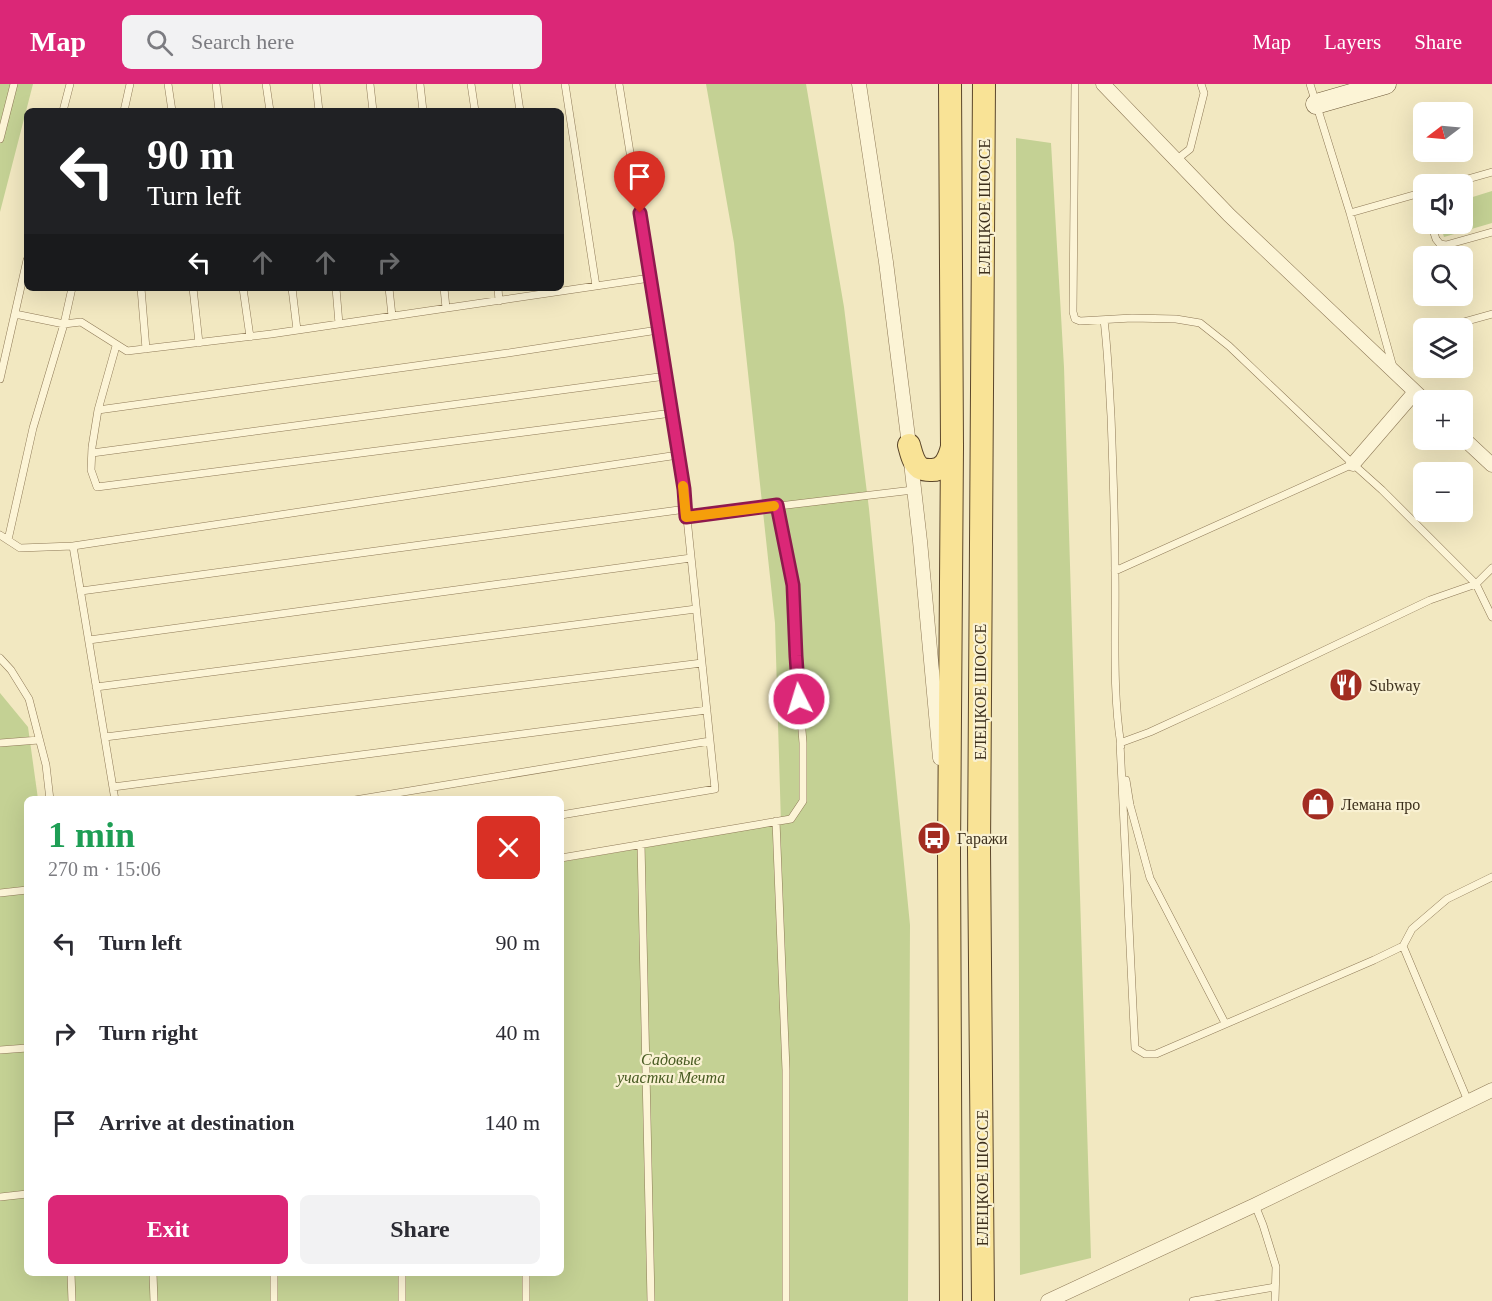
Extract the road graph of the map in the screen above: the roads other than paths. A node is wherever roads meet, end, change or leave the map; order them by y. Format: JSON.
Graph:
{"nodes":[{"id":1,"x":14,"y":84,"type":"edge"},
{"id":2,"x":70,"y":84,"type":"edge"},
{"id":3,"x":130,"y":84,"type":"edge"},
{"id":4,"x":168,"y":84,"type":"edge"},
{"id":5,"x":216,"y":84,"type":"edge"},
{"id":6,"x":266,"y":84,"type":"edge"},
{"id":7,"x":316,"y":84,"type":"edge"},
{"id":8,"x":370,"y":84,"type":"edge"},
{"id":9,"x":420,"y":84,"type":"edge"},
{"id":10,"x":471,"y":84,"type":"edge"},
{"id":11,"x":516,"y":84,"type":"edge"},
{"id":12,"x":566,"y":84,"type":"edge"},
{"id":13,"x":619,"y":84,"type":"edge"},
{"id":14,"x":859,"y":84,"type":"edge"},
{"id":15,"x":950,"y":84,"type":"edge"},
{"id":16,"x":984,"y":84,"type":"edge"},
{"id":17,"x":1075,"y":84,"type":"edge"},
{"id":18,"x":1103,"y":84,"type":"edge"},
{"id":19,"x":1202,"y":84,"type":"edge"},
{"id":20,"x":1310,"y":84,"type":"edge"},
{"id":21,"x":1386,"y":84,"type":"edge"},
{"id":22,"x":1316,"y":104,"type":"junction"},
{"id":23,"x":64,"y":108,"type":"edge"},
{"id":24,"x":125,"y":108,"type":"edge"},
{"id":25,"x":172,"y":108,"type":"edge"},
{"id":26,"x":219,"y":108,"type":"edge"},
{"id":27,"x":270,"y":108,"type":"edge"},
{"id":28,"x":319,"y":108,"type":"edge"},
{"id":29,"x":373,"y":108,"type":"edge"},
{"id":30,"x":423,"y":108,"type":"edge"},
{"id":31,"x":475,"y":108,"type":"edge"},
{"id":32,"x":520,"y":108,"type":"edge"},
{"id":33,"x":0,"y":139,"type":"edge"},
{"id":34,"x":1176,"y":160,"type":"junction"},
{"id":35,"x":1492,"y":172,"type":"edge"},
{"id":36,"x":1473,"y":177,"type":"edge"},
{"id":37,"x":1413,"y":197,"type":"edge"},
{"id":38,"x":1350,"y":213,"type":"junction"},
{"id":39,"x":1492,"y":232,"type":"edge"},
{"id":40,"x":1434,"y":234,"type":"edge"},
{"id":41,"x":24,"y":274,"type":"edge"},
{"id":42,"x":650,"y":278,"type":"junction"},
{"id":43,"x":596,"y":286,"type":"junction"},
{"id":44,"x":564,"y":289,"type":"edge"},
{"id":45,"x":71,"y":291,"type":"edge"},
{"id":46,"x":141,"y":291,"type":"edge"},
{"id":47,"x":193,"y":291,"type":"edge"},
{"id":48,"x":243,"y":291,"type":"edge"},
{"id":49,"x":292,"y":291,"type":"edge"},
{"id":50,"x":336,"y":291,"type":"edge"},
{"id":51,"x":389,"y":291,"type":"edge"},
{"id":52,"x":444,"y":291,"type":"edge"},
{"id":53,"x":498,"y":291,"type":"edge"},
{"id":54,"x":549,"y":291,"type":"edge"},
{"id":55,"x":499,"y":301,"type":"junction"},
{"id":56,"x":446,"y":308,"type":"junction"},
{"id":57,"x":15,"y":314,"type":"junction"},
{"id":58,"x":1492,"y":314,"type":"edge"},
{"id":59,"x":392,"y":316,"type":"junction"},
{"id":60,"x":1473,"y":319,"type":"edge"},
{"id":61,"x":1104,"y":320,"type":"junction"},
{"id":62,"x":64,"y":324,"type":"junction"},
{"id":63,"x":339,"y":324,"type":"junction"},
{"id":64,"x":297,"y":330,"type":"junction"},
{"id":65,"x":658,"y":330,"type":"junction"},
{"id":66,"x":250,"y":337,"type":"junction"},
{"id":67,"x":199,"y":343,"type":"junction"},
{"id":68,"x":116,"y":345,"type":"junction"},
{"id":69,"x":146,"y":349,"type":"junction"},
{"id":70,"x":1395,"y":373,"type":"junction"},
{"id":71,"x":666,"y":376,"type":"junction"},
{"id":72,"x":0,"y":379,"type":"edge"},
{"id":73,"x":1413,"y":390,"type":"edge"},
{"id":74,"x":1413,"y":403,"type":"edge"},
{"id":75,"x":98,"y":410,"type":"junction"},
{"id":76,"x":672,"y":413,"type":"junction"},
{"id":77,"x":909,"y":445,"type":"junction"},
{"id":78,"x":952,"y":447,"type":"junction"},
{"id":79,"x":1473,"y":447,"type":"edge"},
{"id":80,"x":92,"y":453,"type":"junction"},
{"id":81,"x":678,"y":455,"type":"junction"},
{"id":82,"x":1353,"y":464,"type":"junction"},
{"id":83,"x":1492,"y":465,"type":"edge"},
{"id":84,"x":914,"y":490,"type":"junction"},
{"id":85,"x":777,"y":505,"type":"junction"},
{"id":86,"x":686,"y":513,"type":"junction"},
{"id":87,"x":0,"y":535,"type":"edge"},
{"id":88,"x":8,"y":540,"type":"junction"},
{"id":89,"x":73,"y":546,"type":"junction"},
{"id":90,"x":691,"y":558,"type":"junction"},
{"id":91,"x":1492,"y":568,"type":"edge"},
{"id":92,"x":1116,"y":571,"type":"junction"},
{"id":93,"x":1476,"y":584,"type":"junction"},
{"id":94,"x":81,"y":591,"type":"junction"},
{"id":95,"x":696,"y":609,"type":"junction"},
{"id":96,"x":1492,"y":617,"type":"edge"},
{"id":97,"x":89,"y":640,"type":"junction"},
{"id":98,"x":0,"y":658,"type":"edge"},
{"id":99,"x":702,"y":663,"type":"junction"},
{"id":100,"x":96,"y":687,"type":"junction"},
{"id":101,"x":706,"y":710,"type":"junction"},
{"id":102,"x":105,"y":737,"type":"junction"},
{"id":103,"x":39,"y":740,"type":"junction"},
{"id":104,"x":710,"y":741,"type":"junction"},
{"id":105,"x":0,"y":743,"type":"edge"},
{"id":106,"x":1120,"y":743,"type":"junction"},
{"id":107,"x":112,"y":787,"type":"junction"},
{"id":108,"x":50,"y":796,"type":"edge"},
{"id":109,"x":114,"y":796,"type":"edge"},
{"id":110,"x":379,"y":796,"type":"edge"},
{"id":111,"x":564,"y":814,"type":"edge"},
{"id":112,"x":776,"y":821,"type":"junction"},
{"id":113,"x":641,"y":844,"type":"junction"},
{"id":114,"x":949,"y":852,"type":"junction"},
{"id":115,"x":564,"y":857,"type":"edge"},
{"id":116,"x":1492,"y":877,"type":"edge"},
{"id":117,"x":24,"y":891,"type":"edge"},
{"id":118,"x":0,"y":893,"type":"edge"},
{"id":119,"x":1403,"y":946,"type":"junction"},
{"id":120,"x":1225,"y":1023,"type":"junction"},
{"id":121,"x":24,"y":1048,"type":"edge"},
{"id":122,"x":0,"y":1050,"type":"edge"},
{"id":123,"x":1492,"y":1090,"type":"edge"},
{"id":124,"x":1468,"y":1101,"type":"junction"},
{"id":125,"x":24,"y":1194,"type":"edge"},
{"id":126,"x":0,"y":1197,"type":"edge"},
{"id":127,"x":1255,"y":1205,"type":"junction"},
{"id":128,"x":71,"y":1276,"type":"edge"},
{"id":129,"x":153,"y":1276,"type":"edge"},
{"id":130,"x":274,"y":1276,"type":"edge"},
{"id":131,"x":402,"y":1276,"type":"edge"},
{"id":132,"x":526,"y":1276,"type":"edge"},
{"id":133,"x":1275,"y":1287,"type":"junction"},
{"id":134,"x":72,"y":1301,"type":"edge"},
{"id":135,"x":154,"y":1301,"type":"edge"},
{"id":136,"x":274,"y":1301,"type":"edge"},
{"id":137,"x":402,"y":1301,"type":"edge"},
{"id":138,"x":526,"y":1301,"type":"edge"},
{"id":139,"x":651,"y":1301,"type":"edge"},
{"id":140,"x":786,"y":1301,"type":"edge"},
{"id":141,"x":951,"y":1301,"type":"edge"},
{"id":142,"x":983,"y":1301,"type":"edge"},
{"id":143,"x":1048,"y":1301,"type":"edge"},
{"id":144,"x":1193,"y":1301,"type":"edge"},
{"id":145,"x":1275,"y":1301,"type":"edge"}],
"edges":[{"from":1,"to":33,"type":"lane"},
{"from":2,"to":23,"type":"lane"},
{"from":3,"to":24,"type":"lane"},
{"from":4,"to":25,"type":"lane"},
{"from":5,"to":26,"type":"lane"},
{"from":6,"to":27,"type":"lane"},
{"from":7,"to":28,"type":"lane"},
{"from":8,"to":29,"type":"lane"},
{"from":9,"to":30,"type":"lane"},
{"from":10,"to":31,"type":"lane"},
{"from":11,"to":32,"type":"lane"},
{"from":12,"to":43,"type":"lane"},
{"from":13,"to":42,"type":"lane"},
{"from":14,"to":77,"type":"street"},
{"from":15,"to":78,"type":"main road","name":"ЕЛЕЦКОЕ ШОССЕ"},
{"from":16,"to":142,"type":"main road","name":"ЕЛЕЦКОЕ ШОССЕ"},
{"from":17,"to":61,"type":"lane"},
{"from":18,"to":34,"type":"street"},
{"from":19,"to":34,"type":"lane"},
{"from":20,"to":22,"type":"lane"},
{"from":21,"to":22,"type":"street"},
{"from":22,"to":38,"type":"lane"},
{"from":34,"to":70,"type":"street"},
{"from":35,"to":36,"type":"lane"},
{"from":37,"to":38,"type":"lane"},
{"from":38,"to":70,"type":"lane"},
{"from":39,"to":40,"type":"lane"},
{"from":41,"to":57,"type":"lane"},
{"from":42,"to":43,"type":"lane"},
{"from":42,"to":65,"type":"lane"},
{"from":43,"to":44,"type":"lane"},
{"from":45,"to":62,"type":"lane"},
{"from":46,"to":69,"type":"lane"},
{"from":47,"to":67,"type":"lane"},
{"from":48,"to":66,"type":"lane"},
{"from":49,"to":64,"type":"lane"},
{"from":50,"to":63,"type":"lane"},
{"from":51,"to":59,"type":"lane"},
{"from":52,"to":56,"type":"lane"},
{"from":53,"to":55,"type":"lane"},
{"from":54,"to":55,"type":"lane"},
{"from":55,"to":56,"type":"lane"},
{"from":56,"to":59,"type":"lane"},
{"from":57,"to":62,"type":"lane"},
{"from":57,"to":72,"type":"lane"},
{"from":58,"to":60,"type":"lane"},
{"from":59,"to":63,"type":"lane"},
{"from":61,"to":82,"type":"lane"},
{"from":61,"to":92,"type":"lane"},
{"from":62,"to":68,"type":"lane"},
{"from":62,"to":88,"type":"lane"},
{"from":63,"to":64,"type":"lane"},
{"from":64,"to":66,"type":"lane"},
{"from":65,"to":71,"type":"lane"},
{"from":65,"to":75,"type":"lane"},
{"from":66,"to":67,"type":"lane"},
{"from":67,"to":69,"type":"lane"},
{"from":68,"to":69,"type":"lane"},
{"from":68,"to":75,"type":"lane"},
{"from":70,"to":73,"type":"street"},
{"from":71,"to":76,"type":"lane"},
{"from":71,"to":80,"type":"lane"},
{"from":74,"to":82,"type":"street"},
{"from":75,"to":80,"type":"lane"},
{"from":76,"to":80,"type":"lane"},
{"from":76,"to":81,"type":"lane"},
{"from":77,"to":78,"type":"main road"},
{"from":77,"to":84,"type":"street"},
{"from":78,"to":114,"type":"main road","name":"ЕЛЕЦКОЕ ШОССЕ"},
{"from":79,"to":83,"type":"street"},
{"from":81,"to":86,"type":"lane"},
{"from":81,"to":89,"type":"lane"},
{"from":82,"to":92,"type":"lane"},
{"from":82,"to":93,"type":"lane"},
{"from":84,"to":85,"type":"lane"},
{"from":84,"to":114,"type":"street"},
{"from":85,"to":86,"type":"lane"},
{"from":85,"to":112,"type":"lane"},
{"from":86,"to":90,"type":"lane"},
{"from":86,"to":94,"type":"lane"},
{"from":87,"to":88,"type":"lane"},
{"from":88,"to":89,"type":"lane"},
{"from":89,"to":94,"type":"lane"},
{"from":90,"to":95,"type":"lane"},
{"from":90,"to":97,"type":"lane"},
{"from":91,"to":93,"type":"lane"},
{"from":92,"to":106,"type":"lane"},
{"from":93,"to":96,"type":"lane"},
{"from":93,"to":106,"type":"lane"},
{"from":94,"to":97,"type":"lane"},
{"from":95,"to":99,"type":"lane"},
{"from":95,"to":100,"type":"lane"},
{"from":97,"to":100,"type":"lane"},
{"from":98,"to":103,"type":"lane"},
{"from":99,"to":101,"type":"lane"},
{"from":99,"to":102,"type":"lane"},
{"from":100,"to":102,"type":"lane"},
{"from":101,"to":104,"type":"lane"},
{"from":101,"to":107,"type":"lane"},
{"from":102,"to":107,"type":"lane"},
{"from":103,"to":105,"type":"lane"},
{"from":103,"to":108,"type":"lane"},
{"from":104,"to":110,"type":"lane"},
{"from":104,"to":111,"type":"lane"},
{"from":106,"to":120,"type":"lane"},
{"from":106,"to":120,"type":"lane"},
{"from":107,"to":109,"type":"lane"},
{"from":112,"to":113,"type":"lane"},
{"from":112,"to":140,"type":"lane"},
{"from":113,"to":115,"type":"lane"},
{"from":113,"to":139,"type":"lane"},
{"from":114,"to":141,"type":"main road","name":"ЕЛЕЦКОЕ ШОССЕ"},
{"from":116,"to":119,"type":"lane"},
{"from":117,"to":118,"type":"lane"},
{"from":119,"to":120,"type":"lane"},
{"from":119,"to":124,"type":"lane"},
{"from":121,"to":122,"type":"lane"},
{"from":123,"to":124,"type":"street"},
{"from":124,"to":127,"type":"street"},
{"from":125,"to":126,"type":"lane"},
{"from":127,"to":133,"type":"lane"},
{"from":127,"to":143,"type":"street"},
{"from":128,"to":134,"type":"lane"},
{"from":129,"to":135,"type":"lane"},
{"from":130,"to":136,"type":"lane"},
{"from":131,"to":137,"type":"lane"},
{"from":132,"to":138,"type":"lane"},
{"from":133,"to":144,"type":"lane"},
{"from":133,"to":145,"type":"lane"}]}
